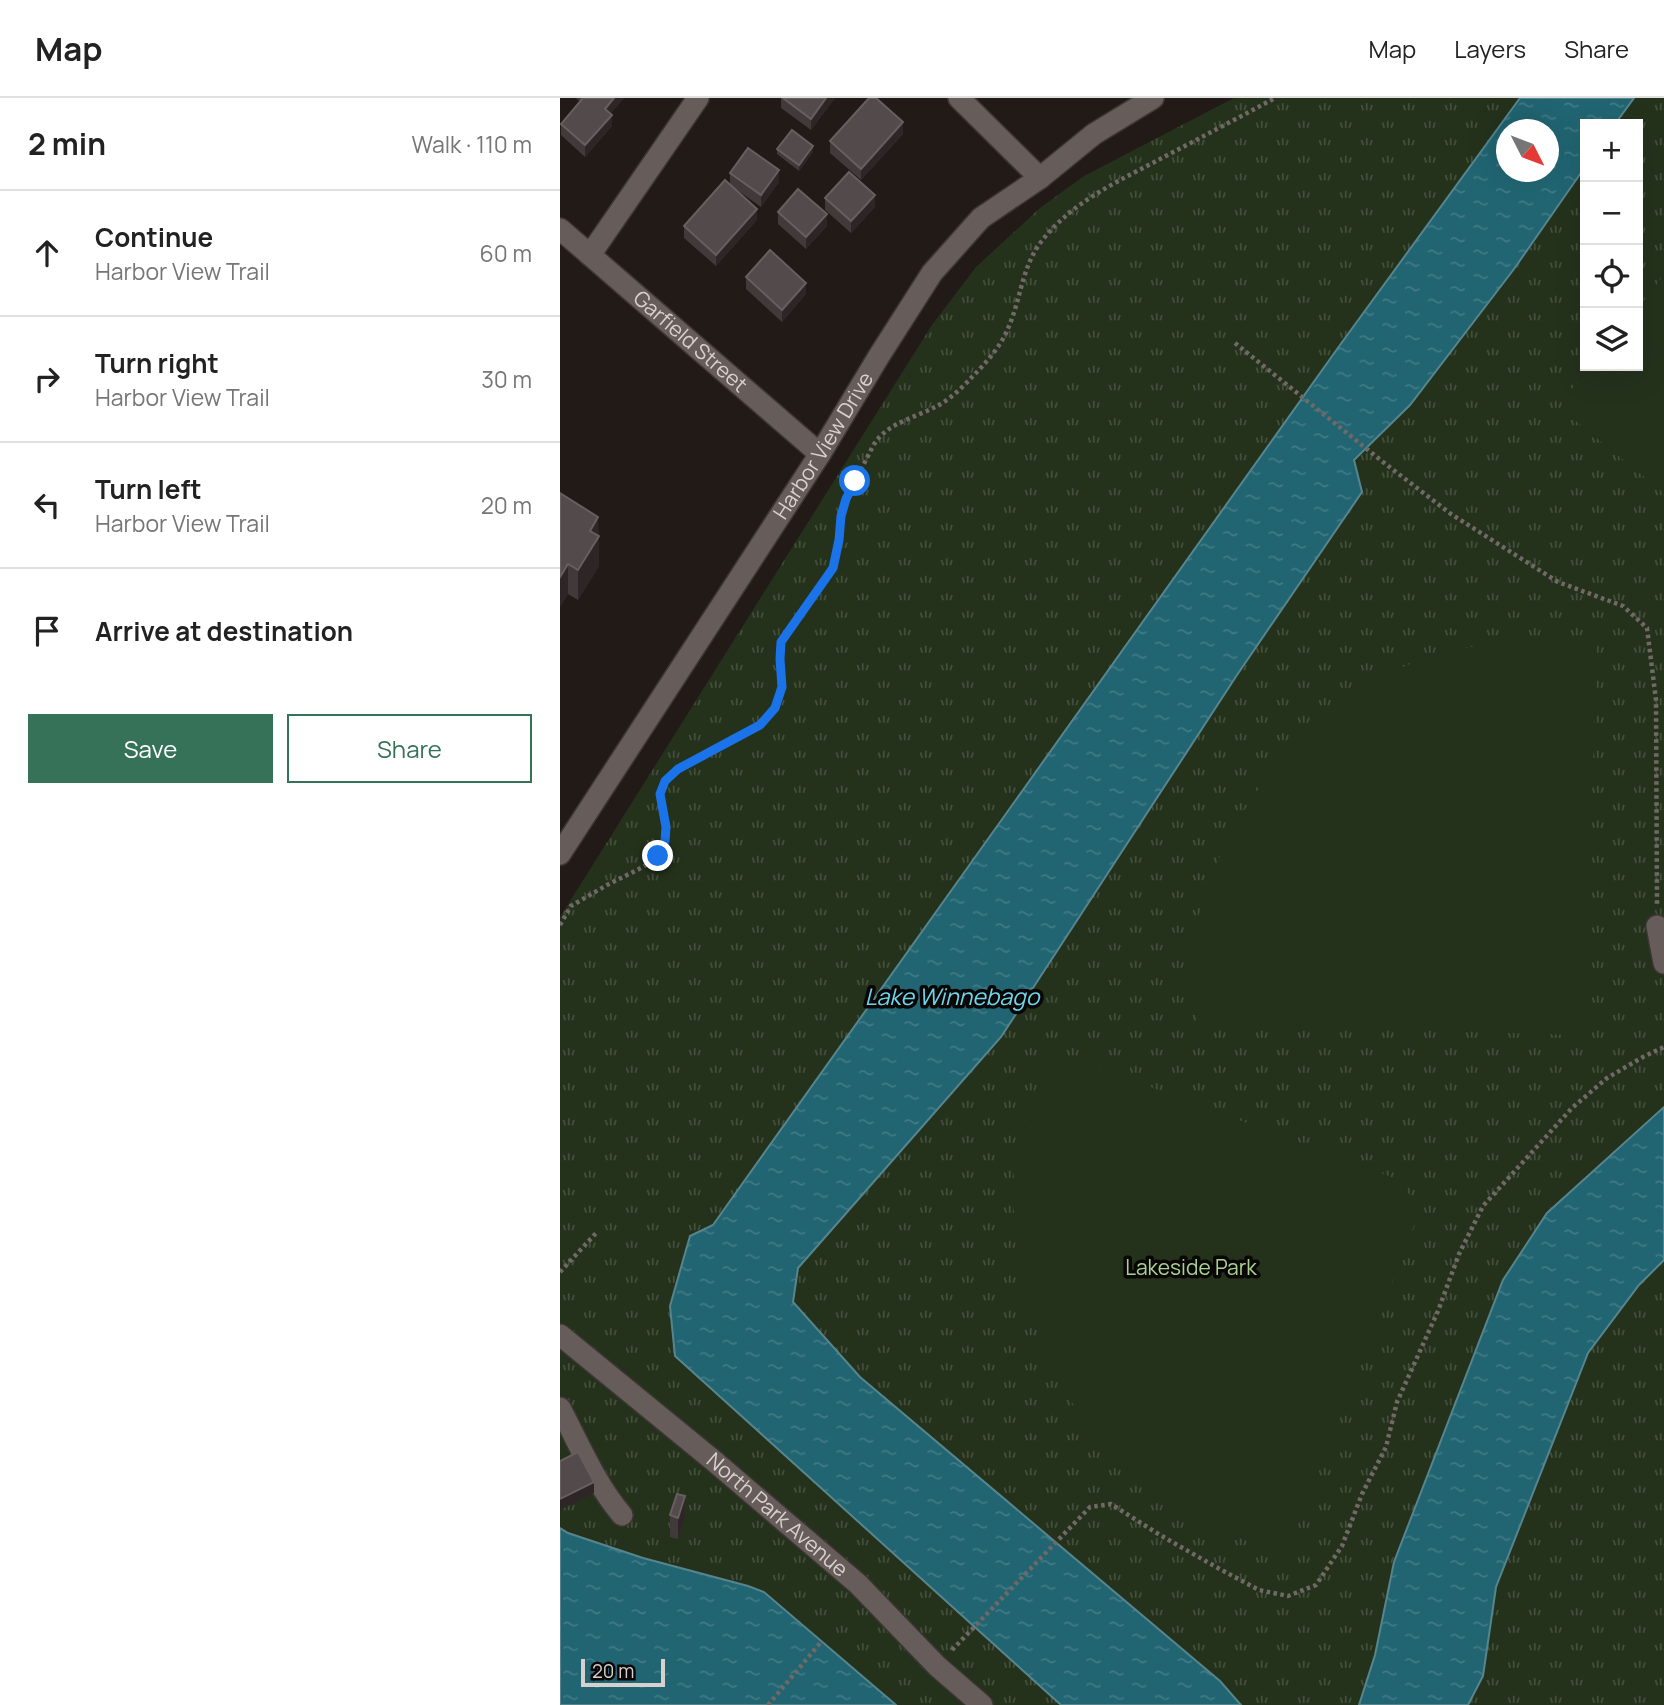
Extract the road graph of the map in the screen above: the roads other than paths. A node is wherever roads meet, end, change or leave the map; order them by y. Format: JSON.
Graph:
{"nodes":[{"id":1,"x":698,"y":98,"type":"edge"},
{"id":2,"x":959,"y":98,"type":"edge"},
{"id":3,"x":1153,"y":98,"type":"edge"},
{"id":4,"x":1040,"y":178,"type":"junction"},
{"id":5,"x":560,"y":229,"type":"edge"},
{"id":6,"x":590,"y":255,"type":"junction"},
{"id":7,"x":821,"y":454,"type":"junction"},
{"id":8,"x":560,"y":854,"type":"edge"},
{"id":9,"x":1657,"y":926,"type":"road end"},
{"id":10,"x":1664,"y":963,"type":"edge"},
{"id":11,"x":560,"y":1335,"type":"edge"},
{"id":12,"x":560,"y":1408,"type":"edge"},
{"id":13,"x":622,"y":1515,"type":"dead end"},
{"id":14,"x":982,"y":1705,"type":"edge"}],
"edges":[{"from":1,"to":6,"type":"street"},
{"from":2,"to":4,"type":"street"},
{"from":3,"to":4,"type":"street","name":"Harbor View Drive"},
{"from":4,"to":7,"type":"street","name":"Harbor View Drive"},
{"from":5,"to":6,"type":"street","name":"Garfield Street"},
{"from":6,"to":7,"type":"street","name":"Garfield Street"},
{"from":7,"to":8,"type":"street","name":"Harbor View Drive"},
{"from":9,"to":10,"type":"street"},
{"from":11,"to":14,"type":"street","name":"North Park Avenue"},
{"from":12,"to":13,"type":"street"}]}
